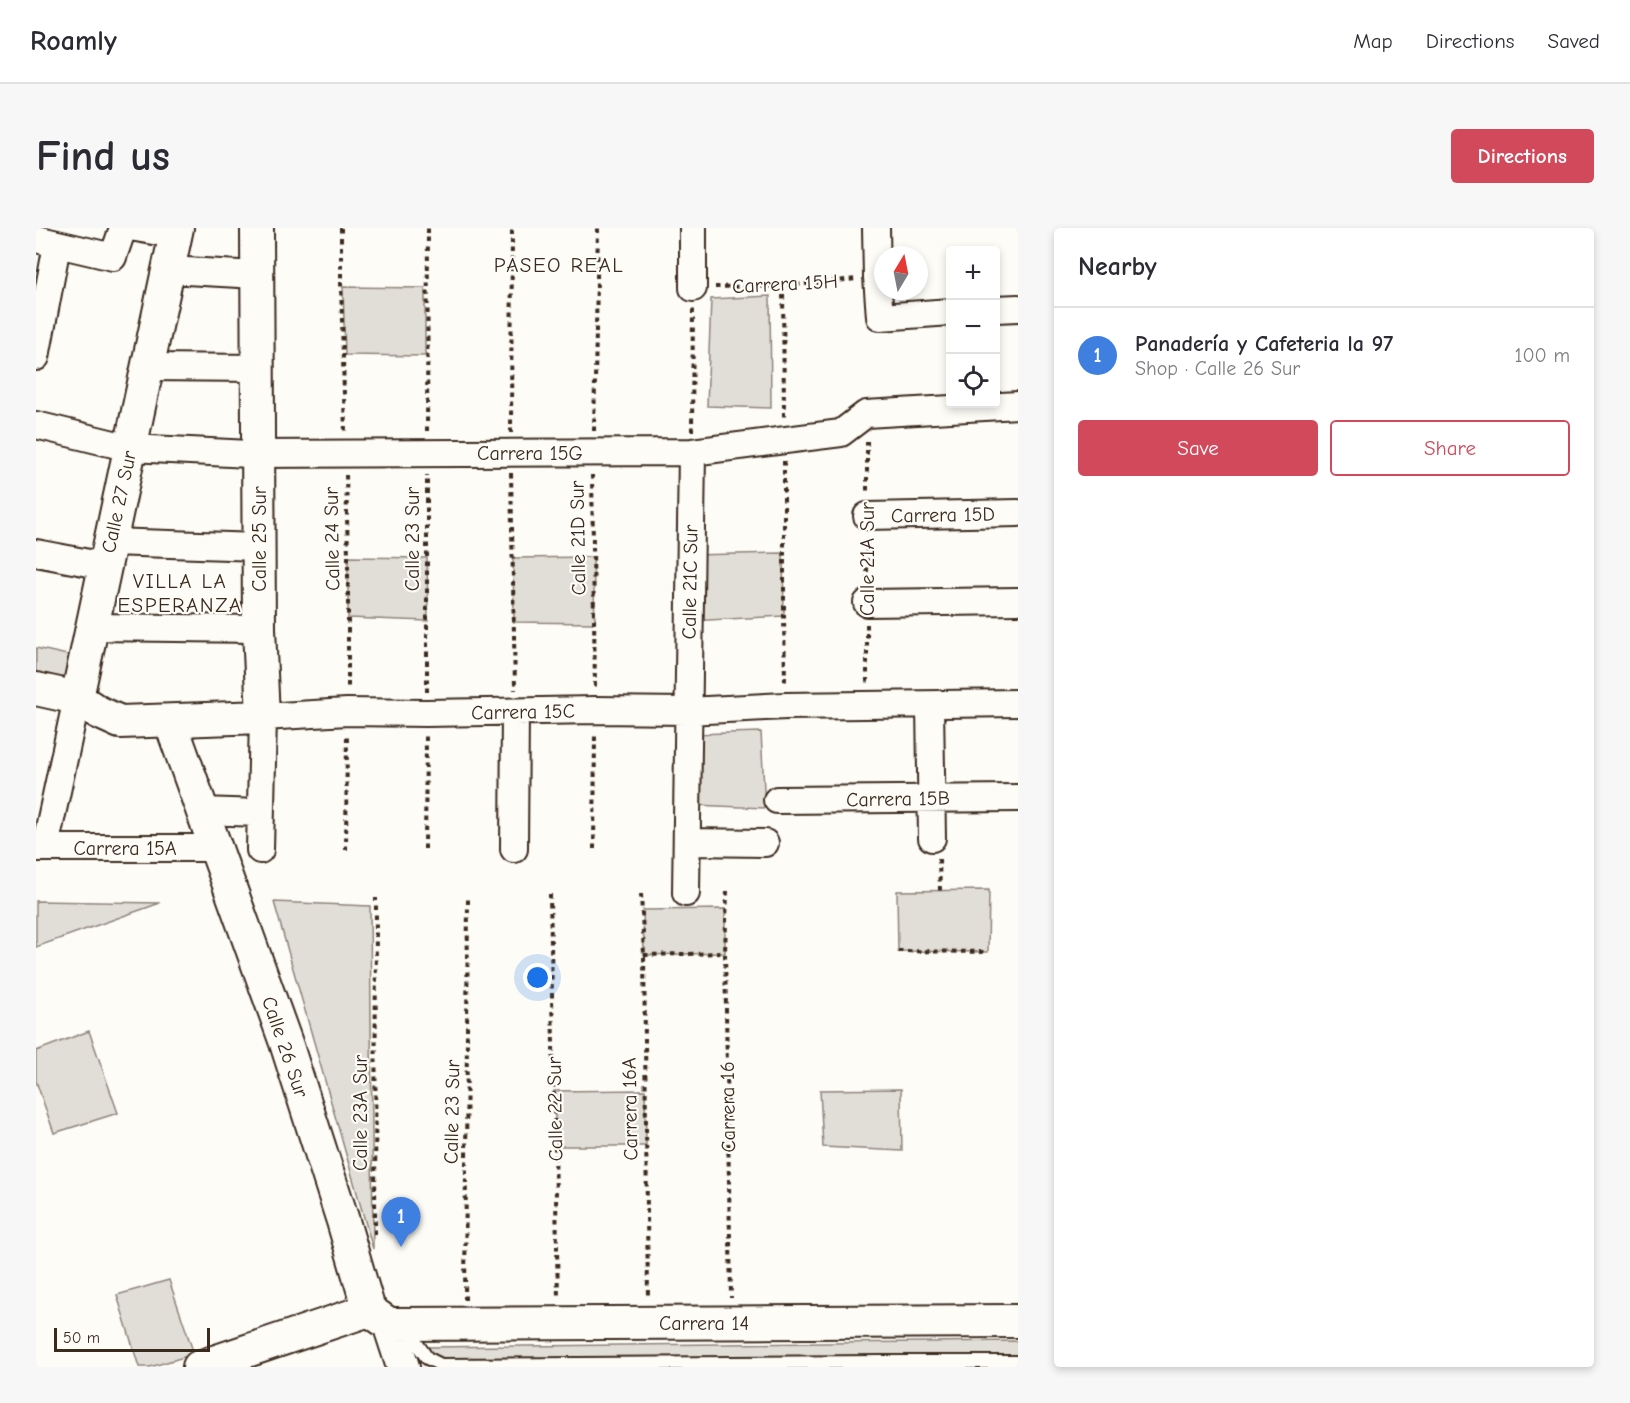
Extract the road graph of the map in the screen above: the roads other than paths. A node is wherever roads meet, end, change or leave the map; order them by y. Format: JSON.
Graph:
{"nodes":[{"id":1,"x":123,"y":228,"type":"edge"},
{"id":2,"x":136,"y":228,"type":"edge"},
{"id":3,"x":257,"y":228,"type":"edge"},
{"id":4,"x":693,"y":228,"type":"edge"},
{"id":5,"x":876,"y":228,"type":"edge"},
{"id":6,"x":177,"y":231,"type":"edge"},
{"id":7,"x":46,"y":242,"type":"edge"},
{"id":8,"x":168,"y":270,"type":"junction"},
{"id":9,"x":257,"y":275,"type":"junction"},
{"id":10,"x":693,"y":288,"type":"road end"},
{"id":11,"x":1018,"y":308,"type":"edge"},
{"id":12,"x":1000,"y":309,"type":"edge"},
{"id":13,"x":946,"y":312,"type":"edge"},
{"id":14,"x":36,"y":357,"type":"edge"},
{"id":15,"x":148,"y":367,"type":"junction"},
{"id":16,"x":258,"y":368,"type":"junction"},
{"id":17,"x":1018,"y":405,"type":"edge"},
{"id":18,"x":36,"y":425,"type":"edge"},
{"id":19,"x":130,"y":448,"type":"junction"},
{"id":20,"x":692,"y":452,"type":"junction"},
{"id":21,"x":258,"y":454,"type":"junction"},
{"id":22,"x":1018,"y":513,"type":"edge"},
{"id":23,"x":867,"y":516,"type":"road end"},
{"id":24,"x":259,"y":547,"type":"junction"},
{"id":25,"x":36,"y":553,"type":"edge"},
{"id":26,"x":107,"y":554,"type":"junction"},
{"id":27,"x":1018,"y":601,"type":"edge"},
{"id":28,"x":867,"y":603,"type":"road end"},
{"id":29,"x":92,"y":627,"type":"junction"},
{"id":30,"x":259,"y":629,"type":"junction"},
{"id":31,"x":36,"y":689,"type":"edge"},
{"id":32,"x":77,"y":698,"type":"junction"},
{"id":33,"x":1018,"y":703,"type":"edge"},
{"id":34,"x":930,"y":705,"type":"junction"},
{"id":35,"x":687,"y":711,"type":"junction"},
{"id":36,"x":515,"y":712,"type":"junction"},
{"id":37,"x":263,"y":717,"type":"junction"},
{"id":38,"x":170,"y":721,"type":"junction"},
{"id":39,"x":932,"y":798,"type":"junction"},
{"id":40,"x":1018,"y":798,"type":"edge"},
{"id":41,"x":777,"y":800,"type":"dead end"},
{"id":42,"x":202,"y":811,"type":"junction"},
{"id":43,"x":260,"y":813,"type":"junction"},
{"id":44,"x":687,"y":842,"type":"junction"},
{"id":45,"x":765,"y":843,"type":"dead end"},
{"id":46,"x":935,"y":846,"type":"road end"},
{"id":47,"x":40,"y":847,"type":"edge"},
{"id":48,"x":215,"y":848,"type":"junction"},
{"id":49,"x":514,"y":849,"type":"dead end"},
{"id":50,"x":260,"y":850,"type":"dead end"},
{"id":51,"x":686,"y":893,"type":"dead end"},
{"id":52,"x":387,"y":1319,"type":"junction"},
{"id":53,"x":1018,"y":1321,"type":"edge"},
{"id":54,"x":1018,"y":1362,"type":"edge"},
{"id":55,"x":199,"y":1367,"type":"edge"},
{"id":56,"x":403,"y":1367,"type":"edge"}],
"edges":[{"from":1,"to":7,"type":"street"},
{"from":2,"to":6,"type":"street"},
{"from":3,"to":9,"type":"street","name":"Calle 25 Sur"},
{"from":4,"to":10,"type":"street"},
{"from":5,"to":13,"type":"street"},
{"from":6,"to":8,"type":"street","name":"Calle 27 Sur"},
{"from":7,"to":14,"type":"street"},
{"from":8,"to":9,"type":"street"},
{"from":8,"to":15,"type":"street","name":"Calle 27 Sur"},
{"from":9,"to":16,"type":"street","name":"Calle 25 Sur"},
{"from":11,"to":12,"type":"street"},
{"from":15,"to":16,"type":"street"},
{"from":15,"to":19,"type":"street","name":"Calle 27 Sur"},
{"from":16,"to":21,"type":"street","name":"Calle 25 Sur"},
{"from":17,"to":20,"type":"street","name":"Carrera 15G"},
{"from":18,"to":19,"type":"street","name":"Carrera 15G"},
{"from":19,"to":21,"type":"street","name":"Carrera 15G"},
{"from":19,"to":26,"type":"street","name":"Calle 27 Sur"},
{"from":20,"to":21,"type":"street","name":"Carrera 15G"},
{"from":20,"to":35,"type":"street","name":"Calle 21C Sur"},
{"from":21,"to":24,"type":"street","name":"Calle 25 Sur"},
{"from":22,"to":23,"type":"street","name":"Carrera 15D"},
{"from":24,"to":26,"type":"street"},
{"from":24,"to":30,"type":"street","name":"Calle 25 Sur"},
{"from":25,"to":26,"type":"street"},
{"from":26,"to":29,"type":"street","name":"Calle 27 Sur"},
{"from":27,"to":28,"type":"street"},
{"from":29,"to":30,"type":"street"},
{"from":29,"to":32,"type":"street","name":"Calle 27 Sur"},
{"from":30,"to":37,"type":"street","name":"Calle 25 Sur"},
{"from":31,"to":32,"type":"street","name":"Carrera 15C"},
{"from":32,"to":38,"type":"street","name":"Carrera 15C"},
{"from":32,"to":47,"type":"street","name":"Calle 27 Sur"},
{"from":33,"to":34,"type":"street","name":"Carrera 15C"},
{"from":34,"to":35,"type":"street","name":"Carrera 15C"},
{"from":34,"to":39,"type":"street"},
{"from":35,"to":36,"type":"street","name":"Carrera 15C"},
{"from":35,"to":44,"type":"street"},
{"from":36,"to":37,"type":"street","name":"Carrera 15C"},
{"from":36,"to":49,"type":"street"},
{"from":37,"to":38,"type":"street","name":"Carrera 15C"},
{"from":37,"to":43,"type":"street","name":"Calle 25 Sur"},
{"from":38,"to":42,"type":"street","name":"Calle 26 Sur"},
{"from":39,"to":40,"type":"street","name":"Carrera 15B"},
{"from":39,"to":41,"type":"street","name":"Carrera 15B"},
{"from":39,"to":46,"type":"street"},
{"from":42,"to":43,"type":"street"},
{"from":42,"to":48,"type":"street","name":"Calle 26 Sur"},
{"from":43,"to":50,"type":"street","name":"Calle 25 Sur"},
{"from":44,"to":45,"type":"street"},
{"from":44,"to":51,"type":"street"},
{"from":47,"to":48,"type":"street","name":"Carrera 15A"},
{"from":48,"to":52,"type":"street","name":"Calle 26 Sur"},
{"from":52,"to":53,"type":"street","name":"Carrera 14"},
{"from":52,"to":54,"type":"lane"},
{"from":52,"to":55,"type":"street","name":"Carrera 14"},
{"from":52,"to":56,"type":"street","name":"Calle 26 Sur"}]}
